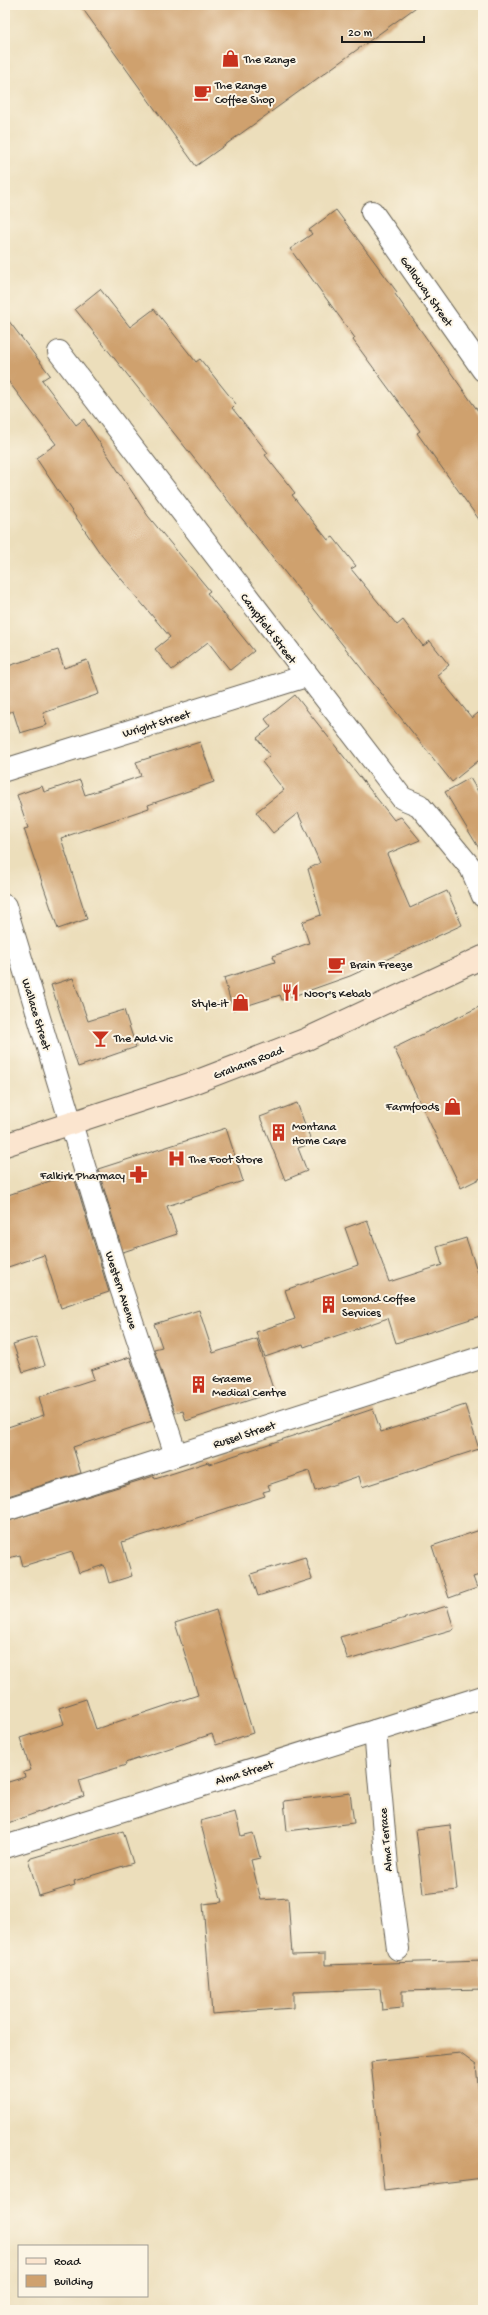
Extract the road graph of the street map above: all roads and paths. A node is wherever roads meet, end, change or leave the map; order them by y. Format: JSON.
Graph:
{"nodes":[{"id":1,"x":372,"y":212,"type":"dead end"},
{"id":2,"x":59,"y":352,"type":"dead end"},
{"id":3,"x":483,"y":370,"type":"edge"},
{"id":4,"x":306,"y":676,"type":"junction"},
{"id":5,"x":5,"y":770,"type":"edge"},
{"id":6,"x":483,"y":896,"type":"edge"},
{"id":7,"x":5,"y":906,"type":"edge"},
{"id":8,"x":483,"y":957,"type":"edge"},
{"id":9,"x":70,"y":1123,"type":"junction"},
{"id":10,"x":5,"y":1145,"type":"edge"},
{"id":11,"x":483,"y":1357,"type":"edge"},
{"id":12,"x":176,"y":1456,"type":"junction"},
{"id":13,"x":5,"y":1510,"type":"edge"},
{"id":14,"x":483,"y":1697,"type":"edge"},
{"id":15,"x":375,"y":1731,"type":"junction"},
{"id":16,"x":5,"y":1847,"type":"edge"},
{"id":17,"x":398,"y":1949,"type":"dead end"}],
"edges":[{"from":1,"to":3,"type":"street","name":"Galloway Street"},
{"from":2,"to":4,"type":"street","name":"Campfield Street"},
{"from":4,"to":5,"type":"street","name":"Wright Street"},
{"from":4,"to":6,"type":"street","name":"Campfield Street"},
{"from":7,"to":9,"type":"street","name":"Wallace Street"},
{"from":8,"to":9,"type":"main road","name":"Grahams Road"},
{"from":9,"to":10,"type":"main road","name":"Grahams Road"},
{"from":9,"to":12,"type":"street","name":"Western Avenue"},
{"from":11,"to":12,"type":"street","name":"Russel Street"},
{"from":12,"to":13,"type":"street","name":"Russel Street"},
{"from":14,"to":15,"type":"street","name":"Alma Street"},
{"from":15,"to":16,"type":"street","name":"Alma Street"},
{"from":15,"to":17,"type":"street","name":"Alma Terrace"}]}
